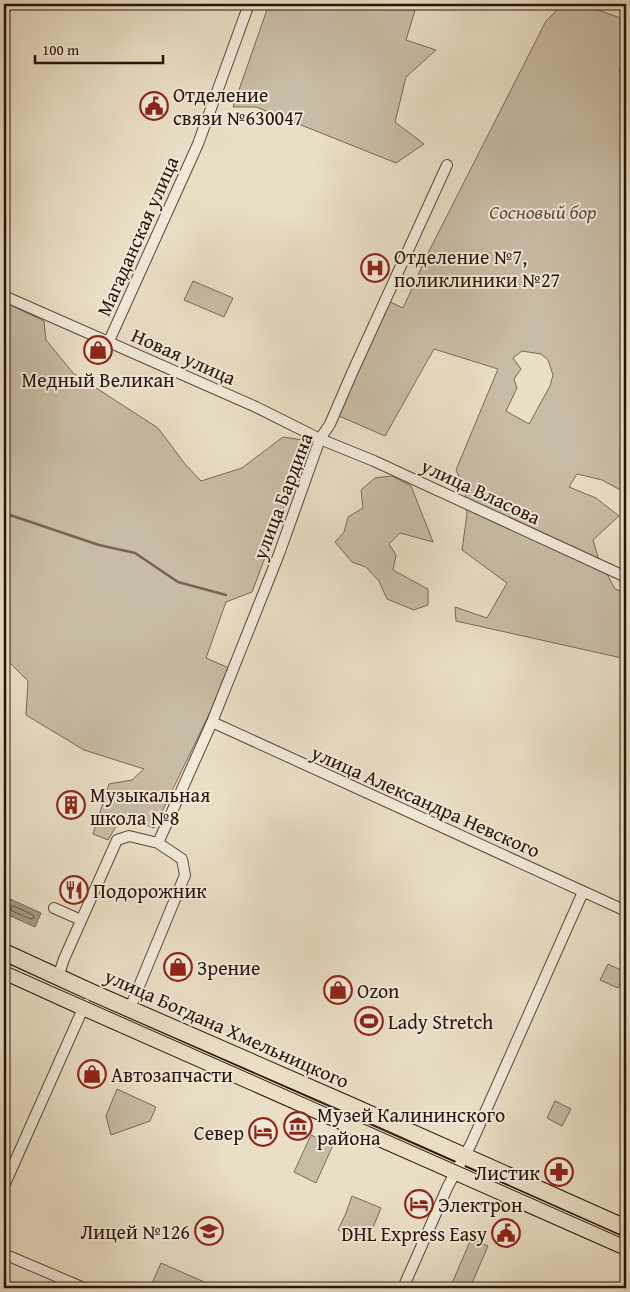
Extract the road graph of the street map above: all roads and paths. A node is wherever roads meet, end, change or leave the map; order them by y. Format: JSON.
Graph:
{"nodes":[{"id":1,"x":249,"y":4,"type":"edge"},
{"id":2,"x":447,"y":165,"type":"dead end"},
{"id":3,"x":4,"y":296,"type":"edge"},
{"id":4,"x":109,"y":341,"type":"junction"},
{"id":5,"x":320,"y":440,"type":"junction"},
{"id":6,"x":626,"y":577,"type":"edge"},
{"id":7,"x":212,"y":722,"type":"junction"},
{"id":8,"x":158,"y":843,"type":"junction"},
{"id":9,"x":583,"y":892,"type":"junction"},
{"id":10,"x":54,"y":908,"type":"dead end"},
{"id":11,"x":626,"y":911,"type":"edge"},
{"id":12,"x":81,"y":920,"type":"junction"},
{"id":13,"x":4,"y":952,"type":"edge"},
{"id":14,"x":4,"y":971,"type":"edge"},
{"id":15,"x":58,"y":977,"type":"junction"},
{"id":16,"x":91,"y":992,"type":"junction"},
{"id":17,"x":83,"y":1007,"type":"junction"},
{"id":18,"x":130,"y":1008,"type":"junction"},
{"id":19,"x":465,"y":1156,"type":"junction"},
{"id":20,"x":456,"y":1172,"type":"junction"},
{"id":21,"x":4,"y":1186,"type":"edge"},
{"id":22,"x":626,"y":1228,"type":"edge"},
{"id":23,"x":626,"y":1247,"type":"edge"},
{"id":24,"x":4,"y":1254,"type":"edge"},
{"id":25,"x":84,"y":1288,"type":"edge"},
{"id":26,"x":404,"y":1288,"type":"edge"}],
"edges":[{"from":1,"to":4,"type":"street","name":"Магаданская улица"},
{"from":2,"to":5,"type":"street","name":"улица Бардина"},
{"from":3,"to":4,"type":"street","name":"Новая улица"},
{"from":4,"to":5,"type":"street","name":"Новая улица"},
{"from":5,"to":6,"type":"street","name":"улица Власова"},
{"from":5,"to":7,"type":"street","name":"улица Бардина"},
{"from":7,"to":8,"type":"street","name":"улица Бардина"},
{"from":7,"to":9,"type":"street","name":"улица Александра Невского"},
{"from":8,"to":12,"type":"street"},
{"from":8,"to":18,"type":"street"},
{"from":9,"to":11,"type":"street","name":"улица Александра Невского"},
{"from":9,"to":19,"type":"street"},
{"from":10,"to":12,"type":"street"},
{"from":12,"to":15,"type":"street"},
{"from":13,"to":15,"type":"highway","name":"улица Богдана Хмельницкого"},
{"from":14,"to":17,"type":"highway","name":"улица Богдана Хмельницкого"},
{"from":15,"to":16,"type":"highway","name":"улица Богдана Хмельницкого"},
{"from":16,"to":17,"type":"street"},
{"from":16,"to":18,"type":"highway","name":"улица Богдана Хмельницкого"},
{"from":17,"to":20,"type":"highway","name":"улица Богдана Хмельницкого"},
{"from":17,"to":21,"type":"street"},
{"from":18,"to":19,"type":"highway","name":"улица Богдана Хмельницкого"},
{"from":19,"to":20,"type":"street"},
{"from":19,"to":22,"type":"highway","name":"улица Богдана Хмельницкого"},
{"from":20,"to":23,"type":"highway","name":"улица Богдана Хмельницкого"},
{"from":20,"to":26,"type":"street"},
{"from":24,"to":25,"type":"street"}]}
